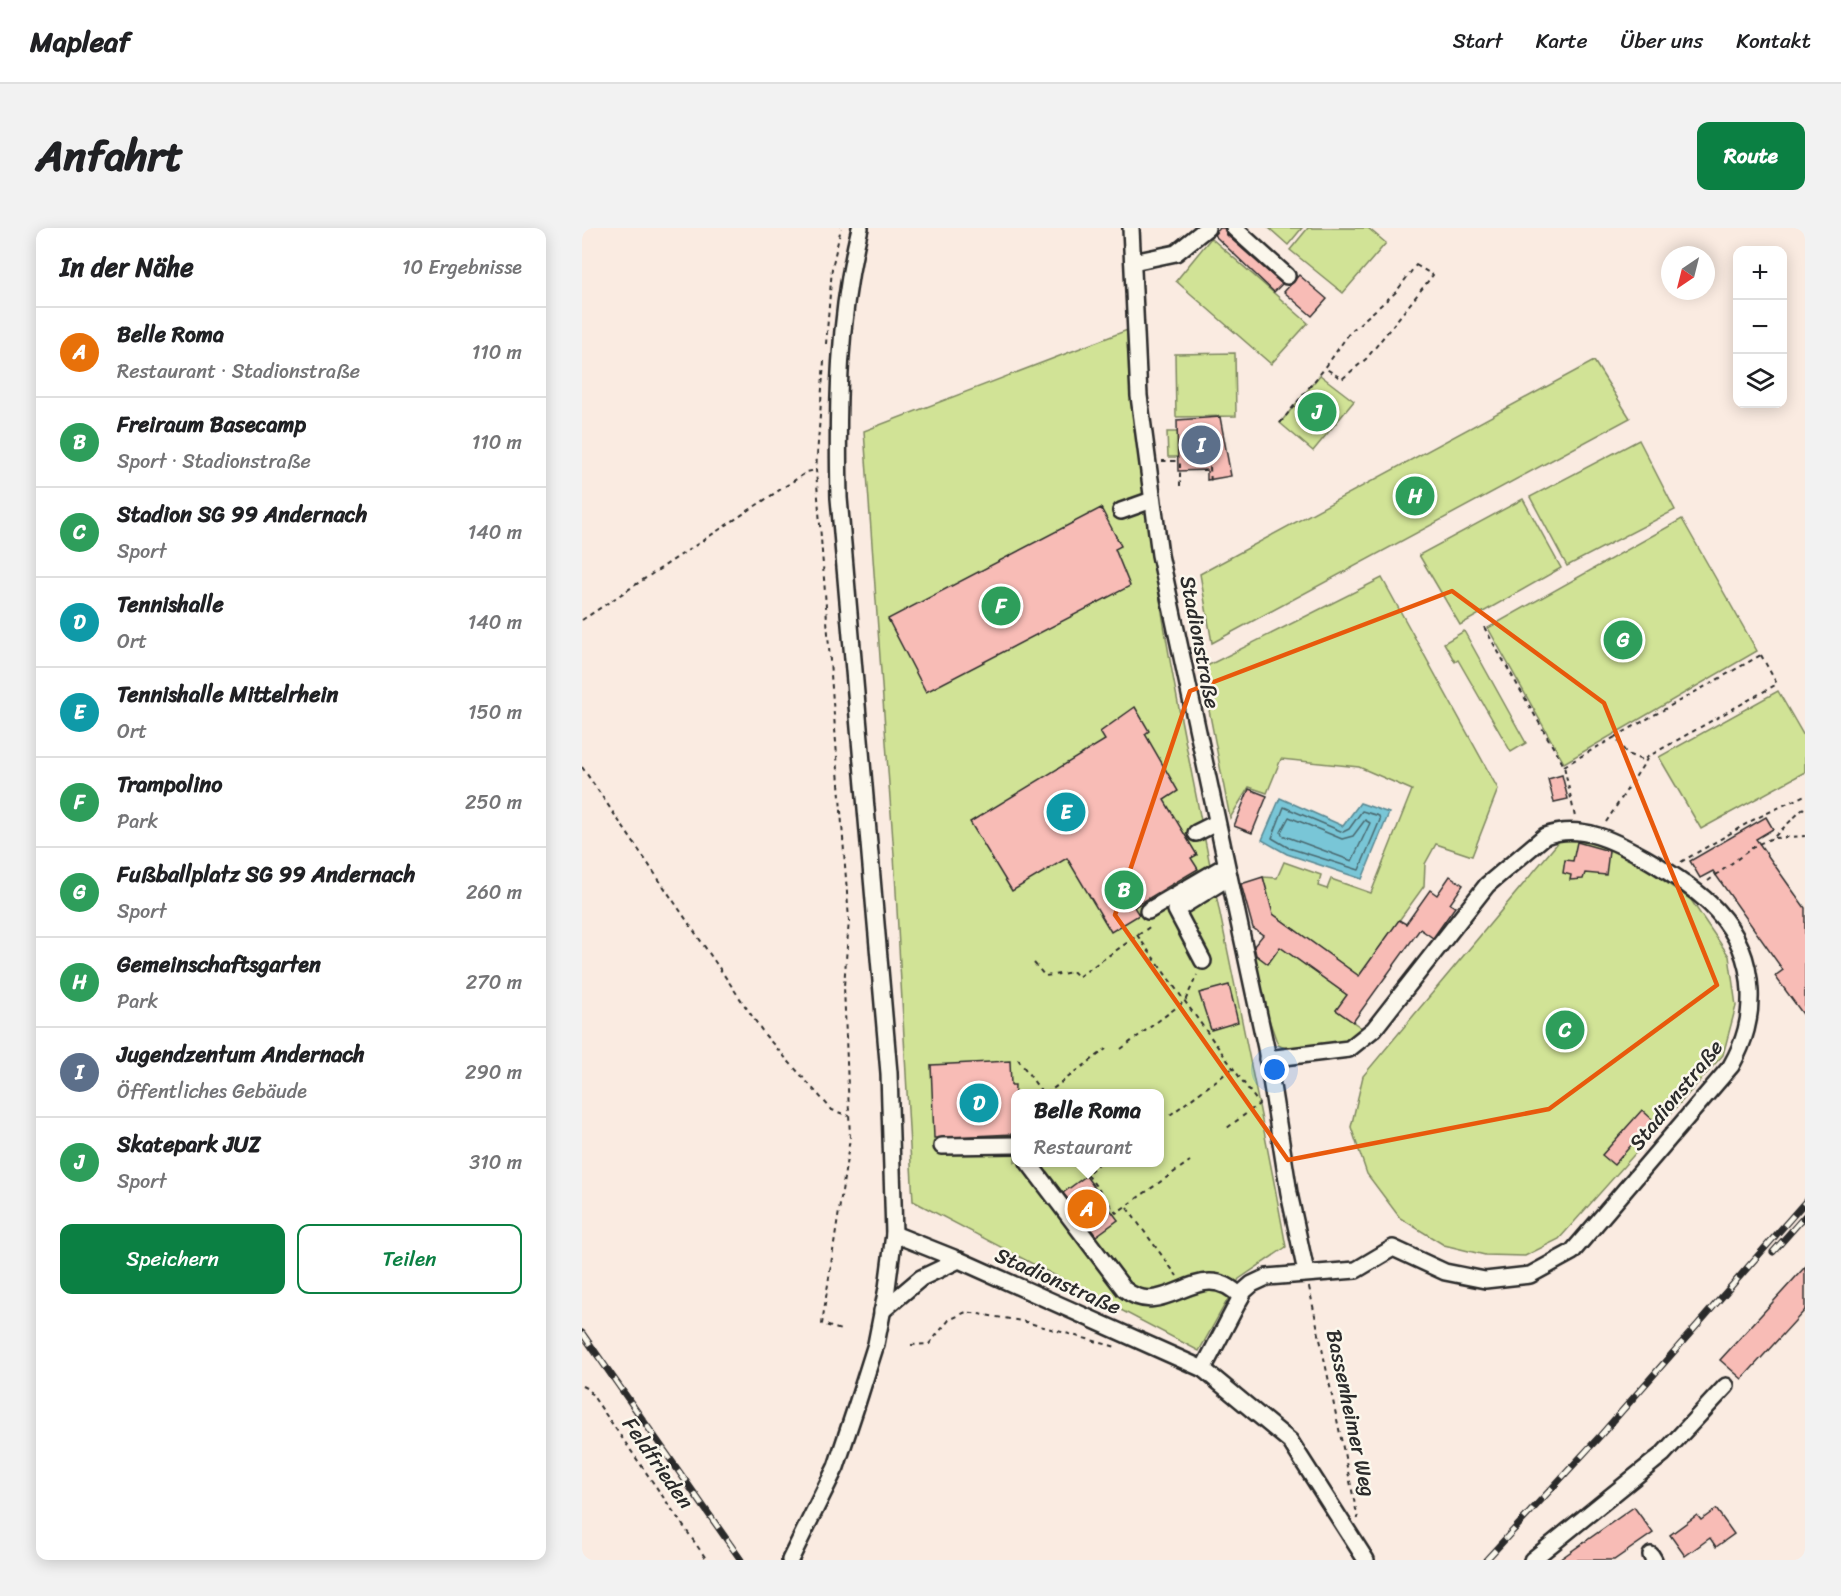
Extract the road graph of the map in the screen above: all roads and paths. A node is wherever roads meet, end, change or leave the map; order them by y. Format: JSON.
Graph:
{"nodes":[{"id":1,"x":841,"y":228,"type":"edge"},
{"id":2,"x":860,"y":228,"type":"edge"},
{"id":3,"x":1131,"y":228,"type":"edge"},
{"id":4,"x":1207,"y":228,"type":"edge"},
{"id":5,"x":1234,"y":228,"type":"edge"},
{"id":6,"x":1133,"y":262,"type":"junction"},
{"id":7,"x":1287,"y":276,"type":"dead end"},
{"id":8,"x":1325,"y":368,"type":"junction"},
{"id":9,"x":1280,"y":423,"type":"dead end"},
{"id":10,"x":1180,"y":461,"type":"dead end"},
{"id":11,"x":1210,"y":467,"type":"dead end"},
{"id":12,"x":816,"y":470,"type":"junction"},
{"id":13,"x":1211,"y":485,"type":"dead end"},
{"id":14,"x":1180,"y":486,"type":"dead end"},
{"id":15,"x":1152,"y":500,"type":"junction"},
{"id":16,"x":1121,"y":511,"type":"dead end"},
{"id":17,"x":582,"y":620,"type":"edge"},
{"id":18,"x":1484,"y":627,"type":"dead end"},
{"id":19,"x":1616,"y":737,"type":"junction"},
{"id":20,"x":1647,"y":758,"type":"junction"},
{"id":21,"x":1564,"y":766,"type":"junction"},
{"id":22,"x":582,"y":767,"type":"edge"},
{"id":23,"x":1805,"y":795,"type":"edge"},
{"id":24,"x":1805,"y":807,"type":"edge"},
{"id":25,"x":1216,"y":823,"type":"junction"},
{"id":26,"x":1578,"y":832,"type":"junction"},
{"id":27,"x":1196,"y":833,"type":"dead end"},
{"id":28,"x":1598,"y":835,"type":"junction"},
{"id":29,"x":1805,"y":837,"type":"edge"},
{"id":30,"x":1773,"y":838,"type":"junction"},
{"id":31,"x":1667,"y":870,"type":"junction"},
{"id":32,"x":1226,"y":872,"type":"junction"},
{"id":33,"x":1695,"y":891,"type":"junction"},
{"id":34,"x":1176,"y":910,"type":"junction"},
{"id":35,"x":1148,"y":911,"type":"dead end"},
{"id":36,"x":1137,"y":935,"type":"junction"},
{"id":37,"x":1203,"y":961,"type":"joint"},
{"id":38,"x":1034,"y":963,"type":"dead end"},
{"id":39,"x":1185,"y":1001,"type":"junction"},
{"id":40,"x":1106,"y":1049,"type":"dead end"},
{"id":41,"x":1121,"y":1049,"type":"dead end"},
{"id":42,"x":1018,"y":1059,"type":"dead end"},
{"id":43,"x":1267,"y":1059,"type":"junction"},
{"id":44,"x":1233,"y":1068,"type":"junction"},
{"id":45,"x":1041,"y":1089,"type":"edge"},
{"id":46,"x":1052,"y":1089,"type":"edge"},
{"id":47,"x":1170,"y":1115,"type":"dead end"},
{"id":48,"x":849,"y":1116,"type":"junction"},
{"id":49,"x":1227,"y":1128,"type":"dead end"},
{"id":50,"x":1011,"y":1145,"type":"edge"},
{"id":51,"x":942,"y":1146,"type":"dead end"},
{"id":52,"x":1190,"y":1161,"type":"dead end"},
{"id":53,"x":1032,"y":1167,"type":"edge"},
{"id":54,"x":1093,"y":1167,"type":"edge"},
{"id":55,"x":1127,"y":1208,"type":"junction"},
{"id":56,"x":894,"y":1234,"type":"junction"},
{"id":57,"x":959,"y":1260,"type":"junction"},
{"id":58,"x":1306,"y":1272,"type":"junction"},
{"id":59,"x":1186,"y":1287,"type":"junction"},
{"id":60,"x":1241,"y":1297,"type":"junction"},
{"id":61,"x":882,"y":1311,"type":"junction"},
{"id":62,"x":844,"y":1331,"type":"dead end"},
{"id":63,"x":1130,"y":1337,"type":"junction"},
{"id":64,"x":911,"y":1345,"type":"dead end"},
{"id":65,"x":1203,"y":1370,"type":"junction"},
{"id":66,"x":582,"y":1386,"type":"edge"},
{"id":67,"x":1726,"y":1386,"type":"dead end"},
{"id":68,"x":1360,"y":1526,"type":"dead end"},
{"id":69,"x":791,"y":1557,"type":"edge"},
{"id":70,"x":707,"y":1560,"type":"edge"},
{"id":71,"x":1366,"y":1560,"type":"edge"},
{"id":72,"x":1532,"y":1560,"type":"edge"}],
"edges":[{"from":1,"to":12,"type":"path"},
{"from":2,"to":56,"type":"street"},
{"from":3,"to":6,"type":"street","name":"Stadionstraße"},
{"from":4,"to":6,"type":"street"},
{"from":5,"to":7,"type":"street"},
{"from":6,"to":15,"type":"street","name":"Stadionstraße"},
{"from":8,"to":8,"type":"path"},
{"from":8,"to":9,"type":"path"},
{"from":10,"to":14,"type":"path"},
{"from":11,"to":13,"type":"path"},
{"from":12,"to":17,"type":"path"},
{"from":12,"to":48,"type":"path"},
{"from":15,"to":16,"type":"street"},
{"from":15,"to":25,"type":"street","name":"Stadionstraße"},
{"from":18,"to":21,"type":"path"},
{"from":19,"to":20,"type":"path"},
{"from":19,"to":20,"type":"path"},
{"from":19,"to":21,"type":"path"},
{"from":20,"to":28,"type":"path"},
{"from":21,"to":26,"type":"path"},
{"from":22,"to":48,"type":"path"},
{"from":23,"to":31,"type":"path"},
{"from":24,"to":30,"type":"path"},
{"from":25,"to":27,"type":"street"},
{"from":25,"to":32,"type":"street","name":"Stadionstraße"},
{"from":26,"to":28,"type":"street","name":"Stadionstraße"},
{"from":26,"to":43,"type":"street","name":"Stadionstraße"},
{"from":28,"to":31,"type":"street","name":"Stadionstraße"},
{"from":29,"to":30,"type":"path"},
{"from":30,"to":33,"type":"path"},
{"from":31,"to":33,"type":"street","name":"Stadionstraße"},
{"from":32,"to":34,"type":"street"},
{"from":32,"to":35,"type":"street"},
{"from":32,"to":43,"type":"street","name":"Stadionstraße"},
{"from":33,"to":58,"type":"street","name":"Stadionstraße"},
{"from":34,"to":36,"type":"path"},
{"from":34,"to":37,"type":"street"},
{"from":36,"to":38,"type":"path"},
{"from":36,"to":39,"type":"path"},
{"from":37,"to":39,"type":"path"},
{"from":39,"to":41,"type":"path"},
{"from":39,"to":44,"type":"path"},
{"from":40,"to":46,"type":"path"},
{"from":42,"to":45,"type":"path"},
{"from":43,"to":58,"type":"street","name":"Stadionstraße"},
{"from":44,"to":47,"type":"path"},
{"from":44,"to":49,"type":"path"},
{"from":48,"to":62,"type":"path"},
{"from":50,"to":51,"type":"street"},
{"from":52,"to":55,"type":"path"},
{"from":53,"to":59,"type":"street"},
{"from":54,"to":55,"type":"path"},
{"from":55,"to":59,"type":"path"},
{"from":56,"to":57,"type":"street","name":"Stadionstraße"},
{"from":56,"to":61,"type":"street"},
{"from":57,"to":61,"type":"street"},
{"from":57,"to":63,"type":"street","name":"Stadionstraße"},
{"from":58,"to":60,"type":"street","name":"Stadionstraße"},
{"from":58,"to":68,"type":"path","name":"Bassenheimer Weg"},
{"from":59,"to":60,"type":"street"},
{"from":60,"to":65,"type":"street","name":"Stadionstraße"},
{"from":61,"to":69,"type":"street"},
{"from":63,"to":64,"type":"path"},
{"from":63,"to":65,"type":"street","name":"Stadionstraße"},
{"from":65,"to":71,"type":"street","name":"Stadionstraße"},
{"from":66,"to":70,"type":"path","name":"Feldfrieden"},
{"from":67,"to":72,"type":"street"}]}
